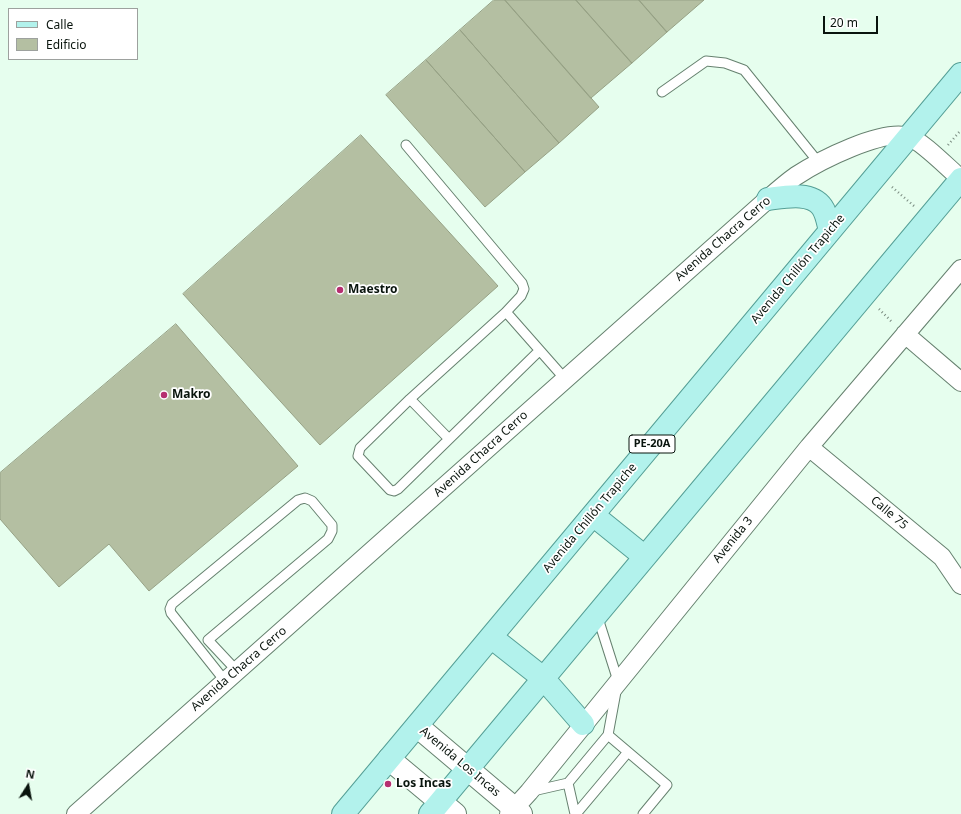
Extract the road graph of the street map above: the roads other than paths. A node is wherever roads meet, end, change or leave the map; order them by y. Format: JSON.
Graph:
{"nodes":[{"id":1,"x":961,"y":74,"type":"edge"},
{"id":2,"x":662,"y":92,"type":"dead end"},
{"id":3,"x":909,"y":137,"type":"junction"},
{"id":4,"x":406,"y":145,"type":"dead end"},
{"id":5,"x":819,"y":163,"type":"junction"},
{"id":6,"x":961,"y":179,"type":"edge"},
{"id":7,"x":768,"y":199,"type":"junction"},
{"id":8,"x":830,"y":231,"type":"junction"},
{"id":9,"x":961,"y":269,"type":"edge"},
{"id":10,"x":506,"y":312,"type":"junction"},
{"id":11,"x":905,"y":334,"type":"junction"},
{"id":12,"x":539,"y":351,"type":"junction"},
{"id":13,"x":565,"y":380,"type":"junction"},
{"id":14,"x":961,"y":382,"type":"edge"},
{"id":15,"x":410,"y":399,"type":"junction"},
{"id":16,"x":449,"y":439,"type":"junction"},
{"id":17,"x":809,"y":447,"type":"junction"},
{"id":18,"x":593,"y":515,"type":"junction"},
{"id":19,"x":645,"y":556,"type":"junction"},
{"id":20,"x":961,"y":585,"type":"edge"},
{"id":21,"x":597,"y":614,"type":"junction"},
{"id":22,"x":491,"y":637,"type":"junction"},
{"id":23,"x":208,"y":640,"type":"junction"},
{"id":24,"x":198,"y":648,"type":"junction"},
{"id":25,"x":231,"y":676,"type":"junction"},
{"id":26,"x":543,"y":678,"type":"junction"},
{"id":27,"x":618,"y":681,"type":"junction"},
{"id":28,"x":583,"y":724,"type":"junction"},
{"id":29,"x":417,"y":726,"type":"junction"},
{"id":30,"x":608,"y":735,"type":"junction"},
{"id":31,"x":628,"y":752,"type":"junction"},
{"id":32,"x":389,"y":759,"type":"junction"},
{"id":33,"x":468,"y":769,"type":"junction"},
{"id":34,"x":568,"y":783,"type":"junction"},
{"id":35,"x":529,"y":792,"type":"junction"},
{"id":36,"x":442,"y":810,"type":"edge"},
{"id":37,"x":515,"y":812,"type":"edge"},
{"id":38,"x":76,"y":814,"type":"edge"},
{"id":39,"x":343,"y":814,"type":"edge"},
{"id":40,"x":576,"y":814,"type":"edge"},
{"id":41,"x":643,"y":814,"type":"edge"}],
"edges":[{"from":1,"to":3,"type":"main road","name":"Avenida Chillón Trapiche","number":"PE-20A"},
{"from":2,"to":5,"type":"lane"},
{"from":3,"to":5,"type":"street","name":"Avenida Chacra Cerro"},
{"from":3,"to":6,"type":"street"},
{"from":3,"to":8,"type":"main road","name":"Avenida Chillón Trapiche","number":"PE-20A"},
{"from":4,"to":10,"type":"lane"},
{"from":5,"to":7,"type":"street","name":"Avenida Chacra Cerro"},
{"from":6,"to":19,"type":"main road"},
{"from":7,"to":8,"type":"main road"},
{"from":7,"to":13,"type":"street","name":"Avenida Chacra Cerro"},
{"from":8,"to":18,"type":"main road","name":"Avenida Chillón Trapiche","number":"PE-20A"},
{"from":9,"to":11,"type":"street","name":"Avenida 3"},
{"from":10,"to":12,"type":"lane"},
{"from":10,"to":15,"type":"lane"},
{"from":11,"to":14,"type":"street"},
{"from":11,"to":17,"type":"street","name":"Avenida 3"},
{"from":12,"to":13,"type":"lane"},
{"from":12,"to":16,"type":"lane"},
{"from":13,"to":25,"type":"street","name":"Avenida Chacra Cerro"},
{"from":15,"to":16,"type":"lane"},
{"from":15,"to":16,"type":"lane"},
{"from":17,"to":20,"type":"street","name":"Calle 75"},
{"from":17,"to":27,"type":"street","name":"Avenida 3"},
{"from":18,"to":19,"type":"main road"},
{"from":18,"to":22,"type":"main road","name":"Avenida Chillón Trapiche","number":"PE-20A"},
{"from":19,"to":21,"type":"main road"},
{"from":21,"to":26,"type":"main road"},
{"from":21,"to":27,"type":"lane"},
{"from":22,"to":26,"type":"main road"},
{"from":22,"to":29,"type":"main road","name":"Avenida Chillón Trapiche","number":"PE-20A"},
{"from":23,"to":24,"type":"lane"},
{"from":23,"to":24,"type":"lane"},
{"from":23,"to":25,"type":"lane"},
{"from":24,"to":25,"type":"lane"},
{"from":25,"to":38,"type":"street","name":"Avenida Chacra Cerro"},
{"from":26,"to":28,"type":"main road"},
{"from":26,"to":33,"type":"main road"},
{"from":27,"to":28,"type":"street","name":"Avenida 3"},
{"from":27,"to":30,"type":"lane"},
{"from":28,"to":35,"type":"street","name":"Avenida 3"},
{"from":29,"to":32,"type":"main road","name":"Avenida Chillón Trapiche","number":"PE-20A"},
{"from":29,"to":33,"type":"main road","name":"Avenida Los Incas"},
{"from":30,"to":31,"type":"lane"},
{"from":30,"to":34,"type":"lane"},
{"from":31,"to":40,"type":"lane"},
{"from":31,"to":41,"type":"lane"},
{"from":32,"to":36,"type":"main road"},
{"from":32,"to":39,"type":"main road","name":"Avenida Chillón Trapiche","number":"PE-20A"},
{"from":33,"to":36,"type":"main road"},
{"from":33,"to":37,"type":"main road","name":"Avenida Los Incas"},
{"from":34,"to":35,"type":"lane"},
{"from":34,"to":40,"type":"lane"},
{"from":35,"to":37,"type":"street","name":"Avenida 3"}]}
